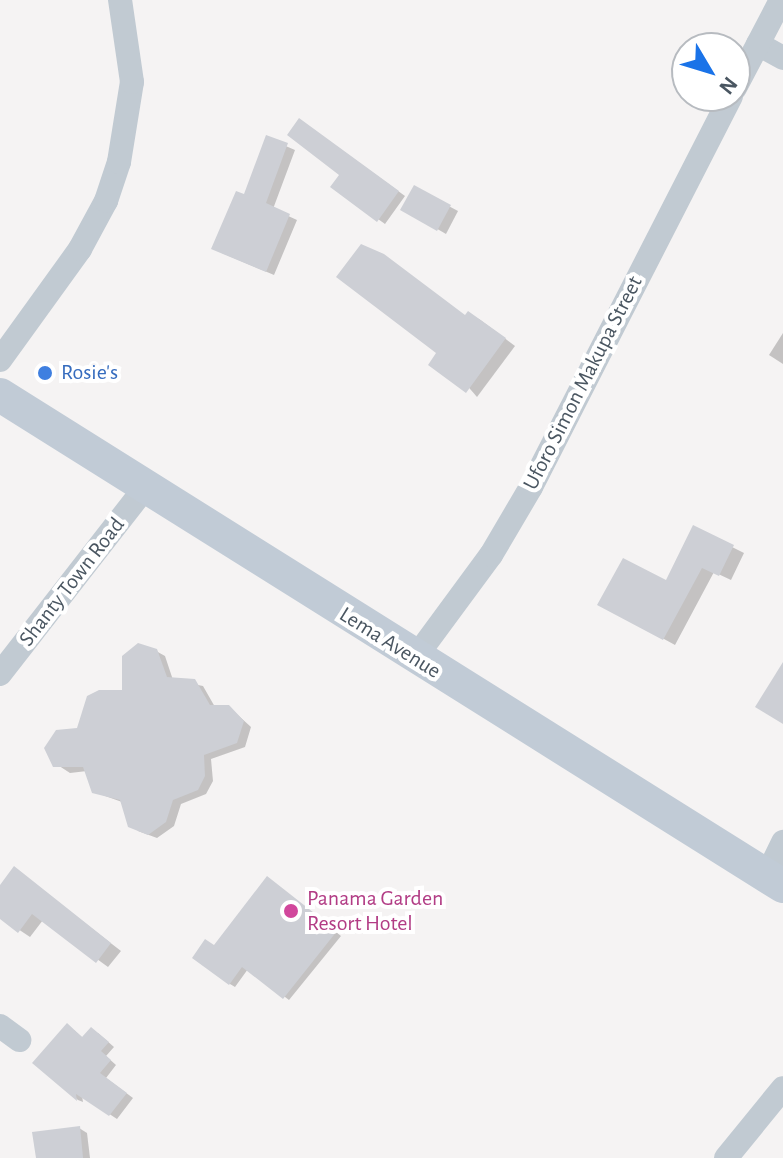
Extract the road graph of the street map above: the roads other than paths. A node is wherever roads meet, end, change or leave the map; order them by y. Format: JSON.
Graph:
{"nodes":[{"id":1,"x":120,"y":0,"type":"edge"},
{"id":2,"x":781,"y":0,"type":"edge"},
{"id":3,"x":758,"y":44,"type":"junction"},
{"id":4,"x":751,"y":57,"type":"edge"},
{"id":5,"x":783,"y":58,"type":"edge"},
{"id":6,"x":723,"y":112,"type":"edge"},
{"id":7,"x":0,"y":360,"type":"edge"},
{"id":8,"x":0,"y":395,"type":"edge"},
{"id":9,"x":144,"y":489,"type":"junction"},
{"id":10,"x":415,"y":658,"type":"junction"},
{"id":11,"x":0,"y":674,"type":"edge"},
{"id":12,"x":783,"y":842,"type":"edge"},
{"id":13,"x":775,"y":881,"type":"edge"},
{"id":14,"x":783,"y":1088,"type":"edge"},
{"id":15,"x":726,"y":1158,"type":"edge"}],
"edges":[{"from":1,"to":7,"type":"street"},
{"from":2,"to":3,"type":"street"},
{"from":3,"to":4,"type":"street"},
{"from":3,"to":5,"type":"street"},
{"from":6,"to":10,"type":"street","name":"Uforo Simon Makupa Street"},
{"from":8,"to":9,"type":"main road","name":"Lema Avenue"},
{"from":9,"to":10,"type":"main road","name":"Lema Avenue"},
{"from":9,"to":11,"type":"street","name":"Shanty Town Road"},
{"from":10,"to":13,"type":"main road","name":"Lema Avenue"},
{"from":12,"to":13,"type":"street"},
{"from":14,"to":15,"type":"street"}]}
